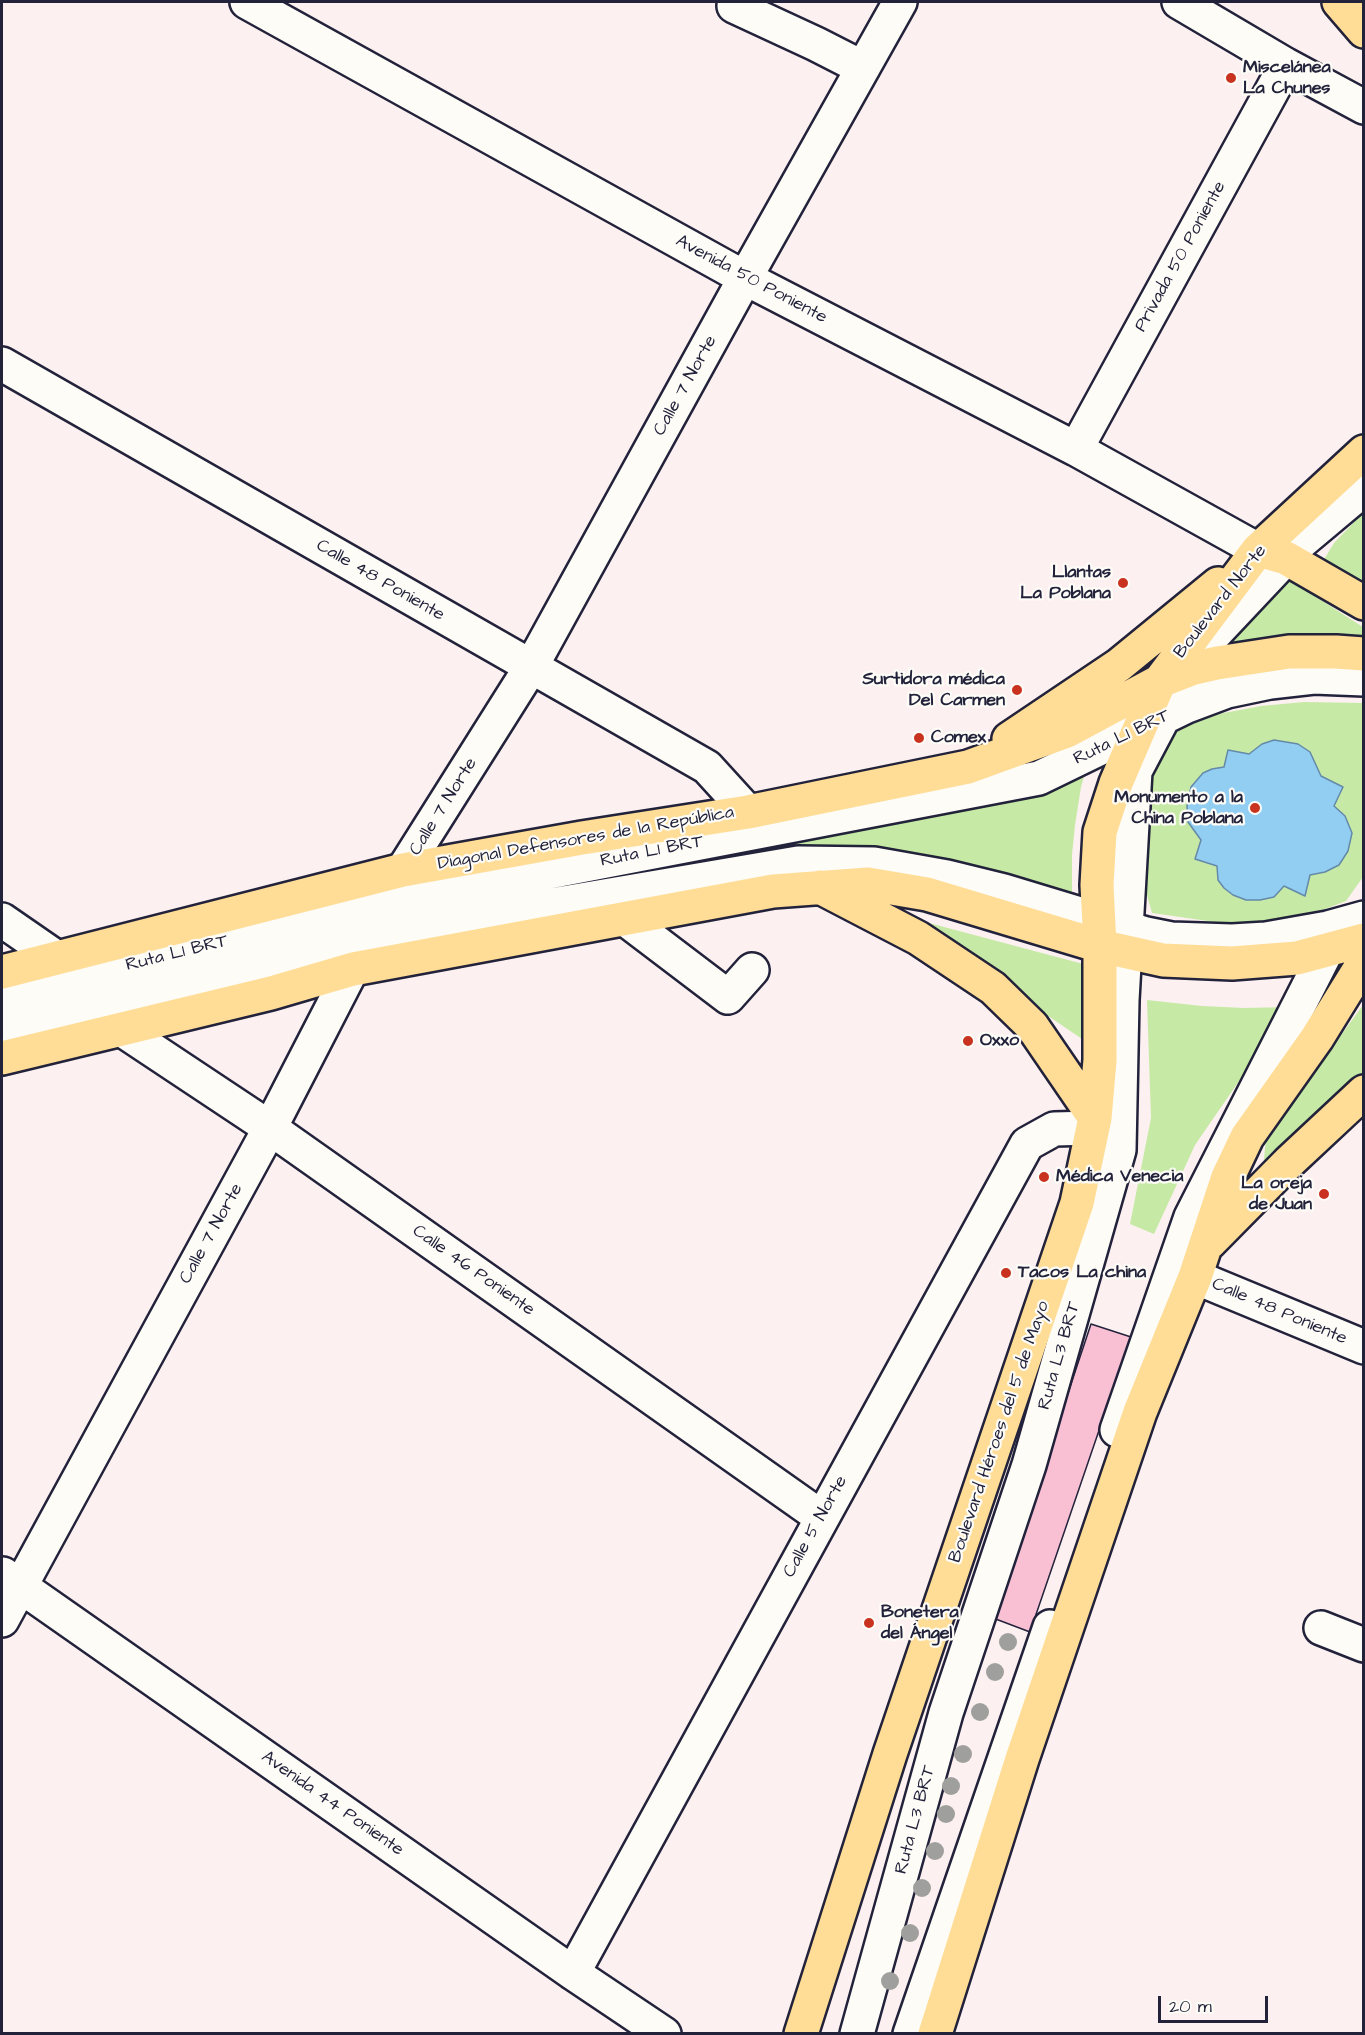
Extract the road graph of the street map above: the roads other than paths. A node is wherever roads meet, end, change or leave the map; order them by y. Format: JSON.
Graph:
{"nodes":[{"id":1,"x":247,"y":2,"type":"edge"},
{"id":2,"x":900,"y":2,"type":"edge"},
{"id":3,"x":1179,"y":2,"type":"edge"},
{"id":4,"x":1340,"y":2,"type":"edge"},
{"id":5,"x":734,"y":6,"type":"dead end"},
{"id":6,"x":1364,"y":32,"type":"edge"},
{"id":7,"x":1286,"y":65,"type":"junction"},
{"id":8,"x":863,"y":68,"type":"junction"},
{"id":9,"x":1364,"y":107,"type":"edge"},
{"id":10,"x":745,"y":278,"type":"junction"},
{"id":11,"x":2,"y":364,"type":"edge"},
{"id":12,"x":1076,"y":449,"type":"junction"},
{"id":13,"x":1364,"y":452,"type":"edge"},
{"id":14,"x":1364,"y":489,"type":"edge"},
{"id":15,"x":1272,"y":554,"type":"junction"},
{"id":16,"x":1364,"y":603,"type":"edge"},
{"id":17,"x":1364,"y":654,"type":"edge"},
{"id":18,"x":531,"y":667,"type":"junction"},
{"id":19,"x":1191,"y":669,"type":"junction"},
{"id":20,"x":1364,"y":679,"type":"edge"},
{"id":21,"x":1160,"y":681,"type":"junction"},
{"id":22,"x":1150,"y":724,"type":"junction"},
{"id":23,"x":968,"y":767,"type":"junction"},
{"id":24,"x":748,"y":812,"type":"junction"},
{"id":25,"x":404,"y":870,"type":"junction"},
{"id":26,"x":820,"y":887,"type":"junction"},
{"id":27,"x":387,"y":903,"type":"junction"},
{"id":28,"x":624,"y":918,"type":"junction"},
{"id":29,"x":2,"y":920,"type":"edge"},
{"id":30,"x":1360,"y":920,"type":"edge"},
{"id":31,"x":370,"y":936,"type":"junction"},
{"id":32,"x":1112,"y":937,"type":"junction"},
{"id":33,"x":1327,"y":950,"type":"junction"},
{"id":34,"x":57,"y":958,"type":"junction"},
{"id":35,"x":1364,"y":962,"type":"edge"},
{"id":36,"x":353,"y":969,"type":"junction"},
{"id":37,"x":752,"y":970,"type":"dead end"},
{"id":38,"x":2,"y":972,"type":"edge"},
{"id":39,"x":2,"y":997,"type":"edge"},
{"id":40,"x":2,"y":1027,"type":"edge"},
{"id":41,"x":121,"y":1029,"type":"junction"},
{"id":42,"x":2,"y":1058,"type":"edge"},
{"id":43,"x":1364,"y":1092,"type":"edge"},
{"id":44,"x":1094,"y":1123,"type":"junction"},
{"id":45,"x":270,"y":1128,"type":"junction"},
{"id":46,"x":1199,"y":1263,"type":"junction"},
{"id":47,"x":1364,"y":1347,"type":"edge"},
{"id":48,"x":821,"y":1517,"type":"junction"},
{"id":49,"x":10,"y":1580,"type":"edge"},
{"id":50,"x":2,"y":1620,"type":"edge"},
{"id":51,"x":1321,"y":1628,"type":"dead end"},
{"id":52,"x":1364,"y":1645,"type":"edge"},
{"id":53,"x":573,"y":1972,"type":"junction"},
{"id":54,"x":664,"y":2034,"type":"edge"},
{"id":55,"x":801,"y":2034,"type":"edge"},
{"id":56,"x":857,"y":2034,"type":"edge"},
{"id":57,"x":910,"y":2034,"type":"edge"},
{"id":58,"x":935,"y":2034,"type":"edge"}],
"edges":[{"from":1,"to":10,"type":"street","name":"Avenida 50 Poniente"},
{"from":2,"to":8,"type":"street","name":"Calle 7 Norte"},
{"from":3,"to":7,"type":"street"},
{"from":4,"to":6,"type":"main road"},
{"from":5,"to":8,"type":"street"},
{"from":7,"to":9,"type":"street"},
{"from":7,"to":12,"type":"street","name":"Privada 50 Poniente"},
{"from":8,"to":10,"type":"street","name":"Calle 7 Norte"},
{"from":10,"to":12,"type":"street","name":"Avenida 50 Poniente"},
{"from":10,"to":18,"type":"street","name":"Calle 7 Norte"},
{"from":11,"to":18,"type":"street","name":"Calle 48 Poniente"},
{"from":12,"to":15,"type":"street","name":"Avenida 50 Poniente"},
{"from":13,"to":15,"type":"main road","name":"Boulevard Norte"},
{"from":14,"to":15,"type":"street"},
{"from":15,"to":16,"type":"main road"},
{"from":15,"to":19,"type":"street"},
{"from":15,"to":21,"type":"main road","name":"Boulevard Norte"},
{"from":15,"to":23,"type":"main road"},
{"from":17,"to":19,"type":"main road","name":"Diagonal Defensores de la República"},
{"from":18,"to":24,"type":"street","name":"Calle 48 Poniente"},
{"from":18,"to":25,"type":"street","name":"Calle 7 Norte"},
{"from":19,"to":21,"type":"main road","name":"Diagonal Defensores de la República"},
{"from":19,"to":22,"type":"street"},
{"from":20,"to":22,"type":"street","name":"Ruta L1 BRT"},
{"from":21,"to":22,"type":"main road","name":"Boulevard Héroes del 5 de Mayo"},
{"from":21,"to":23,"type":"main road","name":"Diagonal Defensores de la República"},
{"from":22,"to":27,"type":"street","name":"Ruta L1 BRT"},
{"from":22,"to":32,"type":"main road","name":"Boulevard Héroes del 5 de Mayo"},
{"from":23,"to":24,"type":"main road","name":"Diagonal Defensores de la República"},
{"from":24,"to":25,"type":"main road","name":"Diagonal Defensores de la República"},
{"from":25,"to":27,"type":"street","name":"Calle 7 Norte"},
{"from":25,"to":34,"type":"main road","name":"Diagonal Defensores de la República"},
{"from":26,"to":28,"type":"main road"},
{"from":26,"to":32,"type":"main road"},
{"from":26,"to":44,"type":"main road"},
{"from":27,"to":31,"type":"street","name":"Calle 7 Norte"},
{"from":27,"to":39,"type":"street","name":"Ruta L1 BRT"},
{"from":28,"to":36,"type":"main road"},
{"from":28,"to":37,"type":"street"},
{"from":29,"to":34,"type":"street"},
{"from":30,"to":32,"type":"street","name":"Ruta L1 BRT"},
{"from":30,"to":33,"type":"main road"},
{"from":31,"to":32,"type":"street","name":"Ruta L1 BRT"},
{"from":31,"to":36,"type":"street","name":"Calle 7 Norte"},
{"from":31,"to":40,"type":"street","name":"Ruta L1 BRT"},
{"from":32,"to":33,"type":"main road"},
{"from":32,"to":44,"type":"main road","name":"Boulevard Héroes del 5 de Mayo"},
{"from":32,"to":56,"type":"street","name":"Ruta L3 BRT"},
{"from":33,"to":57,"type":"street"},
{"from":34,"to":38,"type":"main road","name":"Diagonal Defensores de la República"},
{"from":35,"to":46,"type":"main road"},
{"from":36,"to":41,"type":"main road"},
{"from":36,"to":45,"type":"street","name":"Calle 7 Norte"},
{"from":41,"to":42,"type":"main road"},
{"from":41,"to":45,"type":"street","name":"Calle 46 Poniente"},
{"from":43,"to":46,"type":"main road"},
{"from":44,"to":48,"type":"street","name":"Calle 5 Norte"},
{"from":44,"to":55,"type":"main road","name":"Boulevard Héroes del 5 de Mayo"},
{"from":45,"to":48,"type":"street","name":"Calle 46 Poniente"},
{"from":45,"to":49,"type":"street","name":"Calle 7 Norte"},
{"from":46,"to":47,"type":"street","name":"Calle 48 Poniente"},
{"from":46,"to":58,"type":"main road"},
{"from":48,"to":53,"type":"street","name":"Calle 5 Norte"},
{"from":49,"to":50,"type":"street","name":"Calle 7 Norte"},
{"from":49,"to":53,"type":"street","name":"Avenida 44 Poniente"},
{"from":51,"to":52,"type":"street"},
{"from":53,"to":54,"type":"street","name":"Avenida 44 Poniente"}]}
